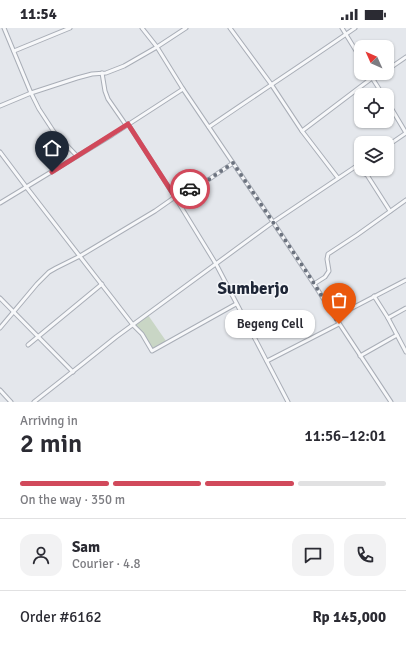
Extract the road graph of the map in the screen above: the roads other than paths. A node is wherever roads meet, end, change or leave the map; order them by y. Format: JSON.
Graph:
{"nodes":[{"id":1,"x":4,"y":28,"type":"edge"},
{"id":2,"x":70,"y":28,"type":"edge"},
{"id":3,"x":142,"y":28,"type":"edge"},
{"id":4,"x":186,"y":28,"type":"edge"},
{"id":5,"x":230,"y":28,"type":"edge"},
{"id":6,"x":342,"y":28,"type":"edge"},
{"id":7,"x":354,"y":28,"type":"edge"},
{"id":8,"x":346,"y":34,"type":"junction"},
{"id":9,"x":157,"y":47,"type":"junction"},
{"id":10,"x":354,"y":47,"type":"edge"},
{"id":11,"x":14,"y":51,"type":"junction"},
{"id":12,"x":406,"y":56,"type":"edge"},
{"id":13,"x":394,"y":65,"type":"edge"},
{"id":14,"x":104,"y":73,"type":"junction"},
{"id":15,"x":370,"y":80,"type":"edge"},
{"id":16,"x":271,"y":84,"type":"junction"},
{"id":17,"x":183,"y":89,"type":"junction"},
{"id":18,"x":31,"y":93,"type":"junction"},
{"id":19,"x":0,"y":106,"type":"edge"},
{"id":20,"x":394,"y":113,"type":"edge"},
{"id":21,"x":127,"y":125,"type":"junction"},
{"id":22,"x":209,"y":127,"type":"junction"},
{"id":23,"x":302,"y":130,"type":"junction"},
{"id":24,"x":406,"y":133,"type":"edge"},
{"id":25,"x":394,"y":141,"type":"edge"},
{"id":26,"x":0,"y":152,"type":"edge"},
{"id":27,"x":77,"y":156,"type":"junction"},
{"id":28,"x":233,"y":163,"type":"junction"},
{"id":29,"x":354,"y":168,"type":"edge"},
{"id":30,"x":367,"y":176,"type":"edge"},
{"id":31,"x":338,"y":178,"type":"junction"},
{"id":32,"x":27,"y":188,"type":"junction"},
{"id":33,"x":175,"y":197,"type":"junction"},
{"id":34,"x":406,"y":200,"type":"edge"},
{"id":35,"x":0,"y":203,"type":"edge"},
{"id":36,"x":390,"y":211,"type":"junction"},
{"id":37,"x":274,"y":222,"type":"junction"},
{"id":38,"x":80,"y":256,"type":"junction"},
{"id":39,"x":216,"y":264,"type":"junction"},
{"id":40,"x":406,"y":280,"type":"edge"},
{"id":41,"x":102,"y":284,"type":"junction"},
{"id":42,"x":314,"y":284,"type":"junction"},
{"id":43,"x":374,"y":296,"type":"junction"},
{"id":44,"x":0,"y":298,"type":"edge"},
{"id":45,"x":236,"y":304,"type":"junction"},
{"id":46,"x":406,"y":308,"type":"edge"},
{"id":47,"x":14,"y":312,"type":"junction"},
{"id":48,"x":335,"y":317,"type":"junction"},
{"id":49,"x":388,"y":318,"type":"junction"},
{"id":50,"x":339,"y":324,"type":"junction"},
{"id":51,"x":134,"y":325,"type":"junction"},
{"id":52,"x":0,"y":328,"type":"edge"},
{"id":53,"x":397,"y":335,"type":"junction"},
{"id":54,"x":38,"y":337,"type":"junction"},
{"id":55,"x":28,"y":345,"type":"dead end"},
{"id":56,"x":406,"y":352,"type":"edge"},
{"id":57,"x":360,"y":356,"type":"junction"},
{"id":58,"x":267,"y":361,"type":"junction"},
{"id":59,"x":73,"y":372,"type":"junction"},
{"id":60,"x":0,"y":390,"type":"edge"},
{"id":61,"x":11,"y":402,"type":"edge"},
{"id":62,"x":34,"y":402,"type":"edge"},
{"id":63,"x":288,"y":402,"type":"edge"},
{"id":64,"x":391,"y":402,"type":"edge"}],
"edges":[{"from":1,"to":11,"type":"street"},
{"from":2,"to":11,"type":"street"},
{"from":3,"to":9,"type":"street"},
{"from":4,"to":9,"type":"street"},
{"from":5,"to":16,"type":"street"},
{"from":6,"to":8,"type":"street"},
{"from":7,"to":8,"type":"street"},
{"from":8,"to":10,"type":"street"},
{"from":8,"to":16,"type":"street"},
{"from":9,"to":14,"type":"street"},
{"from":9,"to":17,"type":"street"},
{"from":11,"to":18,"type":"street"},
{"from":12,"to":13,"type":"street"},
{"from":14,"to":18,"type":"street"},
{"from":14,"to":21,"type":"street"},
{"from":15,"to":23,"type":"street"},
{"from":16,"to":22,"type":"street"},
{"from":16,"to":23,"type":"street"},
{"from":17,"to":21,"type":"street"},
{"from":17,"to":22,"type":"street"},
{"from":18,"to":19,"type":"street"},
{"from":18,"to":27,"type":"street"},
{"from":20,"to":24,"type":"street"},
{"from":21,"to":27,"type":"street"},
{"from":21,"to":33,"type":"street"},
{"from":22,"to":28,"type":"street"},
{"from":23,"to":31,"type":"street"},
{"from":24,"to":25,"type":"street"},
{"from":26,"to":32,"type":"street"},
{"from":27,"to":32,"type":"street"},
{"from":28,"to":33,"type":"street"},
{"from":28,"to":37,"type":"street"},
{"from":29,"to":31,"type":"street"},
{"from":30,"to":36,"type":"street"},
{"from":31,"to":37,"type":"street"},
{"from":32,"to":35,"type":"street"},
{"from":32,"to":38,"type":"street"},
{"from":33,"to":38,"type":"street"},
{"from":33,"to":39,"type":"street"},
{"from":34,"to":36,"type":"street"},
{"from":36,"to":42,"type":"street"},
{"from":37,"to":39,"type":"street"},
{"from":37,"to":42,"type":"street"},
{"from":38,"to":41,"type":"street"},
{"from":38,"to":47,"type":"street"},
{"from":39,"to":45,"type":"street"},
{"from":39,"to":51,"type":"street"},
{"from":40,"to":43,"type":"street"},
{"from":41,"to":51,"type":"street"},
{"from":41,"to":54,"type":"street"},
{"from":42,"to":48,"type":"street"},
{"from":43,"to":48,"type":"street"},
{"from":43,"to":49,"type":"street"},
{"from":44,"to":47,"type":"street"},
{"from":45,"to":51,"type":"street"},
{"from":45,"to":58,"type":"street"},
{"from":46,"to":49,"type":"street"},
{"from":47,"to":52,"type":"street"},
{"from":47,"to":54,"type":"street"},
{"from":48,"to":50,"type":"street"},
{"from":49,"to":53,"type":"street"},
{"from":50,"to":57,"type":"street"},
{"from":50,"to":58,"type":"street"},
{"from":51,"to":59,"type":"street"},
{"from":53,"to":56,"type":"street"},
{"from":53,"to":57,"type":"street"},
{"from":54,"to":55,"type":"street"},
{"from":54,"to":59,"type":"street"},
{"from":57,"to":64,"type":"street"},
{"from":58,"to":63,"type":"street"},
{"from":59,"to":62,"type":"street"},
{"from":60,"to":61,"type":"street"}]}
